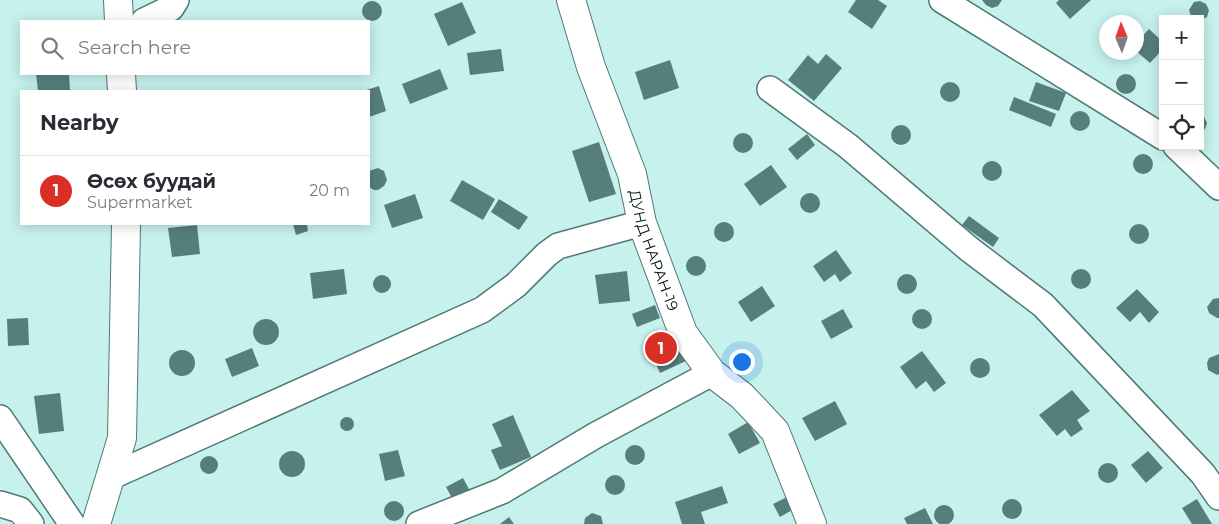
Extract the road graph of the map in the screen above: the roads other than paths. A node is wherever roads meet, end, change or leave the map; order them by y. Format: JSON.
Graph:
{"nodes":[{"id":1,"x":118,"y":0,"type":"edge"},
{"id":2,"x":176,"y":0,"type":"edge"},
{"id":3,"x":571,"y":0,"type":"edge"},
{"id":4,"x":942,"y":0,"type":"edge"},
{"id":5,"x":119,"y":20,"type":"edge"},
{"id":6,"x":146,"y":20,"type":"edge"},
{"id":7,"x":121,"y":75,"type":"edge"},
{"id":8,"x":770,"y":89,"type":"dead end"},
{"id":9,"x":122,"y":90,"type":"edge"},
{"id":10,"x":1159,"y":135,"type":"edge"},
{"id":11,"x":1180,"y":150,"type":"edge"},
{"id":12,"x":1219,"y":186,"type":"edge"},
{"id":13,"x":642,"y":223,"type":"junction"},
{"id":14,"x":126,"y":225,"type":"edge"},
{"id":15,"x":712,"y":373,"type":"junction"},
{"id":16,"x":0,"y":418,"type":"edge"},
{"id":17,"x":110,"y":477,"type":"junction"},
{"id":18,"x":1219,"y":496,"type":"edge"},
{"id":19,"x":0,"y":504,"type":"edge"},
{"id":20,"x":32,"y":524,"type":"edge"},
{"id":21,"x":72,"y":524,"type":"edge"},
{"id":22,"x":96,"y":524,"type":"edge"},
{"id":23,"x":419,"y":524,"type":"edge"},
{"id":24,"x":812,"y":524,"type":"edge"}],
"edges":[{"from":1,"to":5,"type":"street"},
{"from":2,"to":6,"type":"street"},
{"from":3,"to":13,"type":"street","name":"ДУНД НАРАН-19"},
{"from":4,"to":10,"type":"street"},
{"from":7,"to":9,"type":"street"},
{"from":8,"to":18,"type":"street"},
{"from":11,"to":12,"type":"street"},
{"from":13,"to":15,"type":"street","name":"ДУНД НАРАН-19"},
{"from":13,"to":17,"type":"street"},
{"from":14,"to":17,"type":"street"},
{"from":15,"to":23,"type":"street"},
{"from":15,"to":24,"type":"street","name":"ДУНД НАРАН-19"},
{"from":16,"to":21,"type":"street"},
{"from":17,"to":22,"type":"street"},
{"from":19,"to":20,"type":"street"}]}
